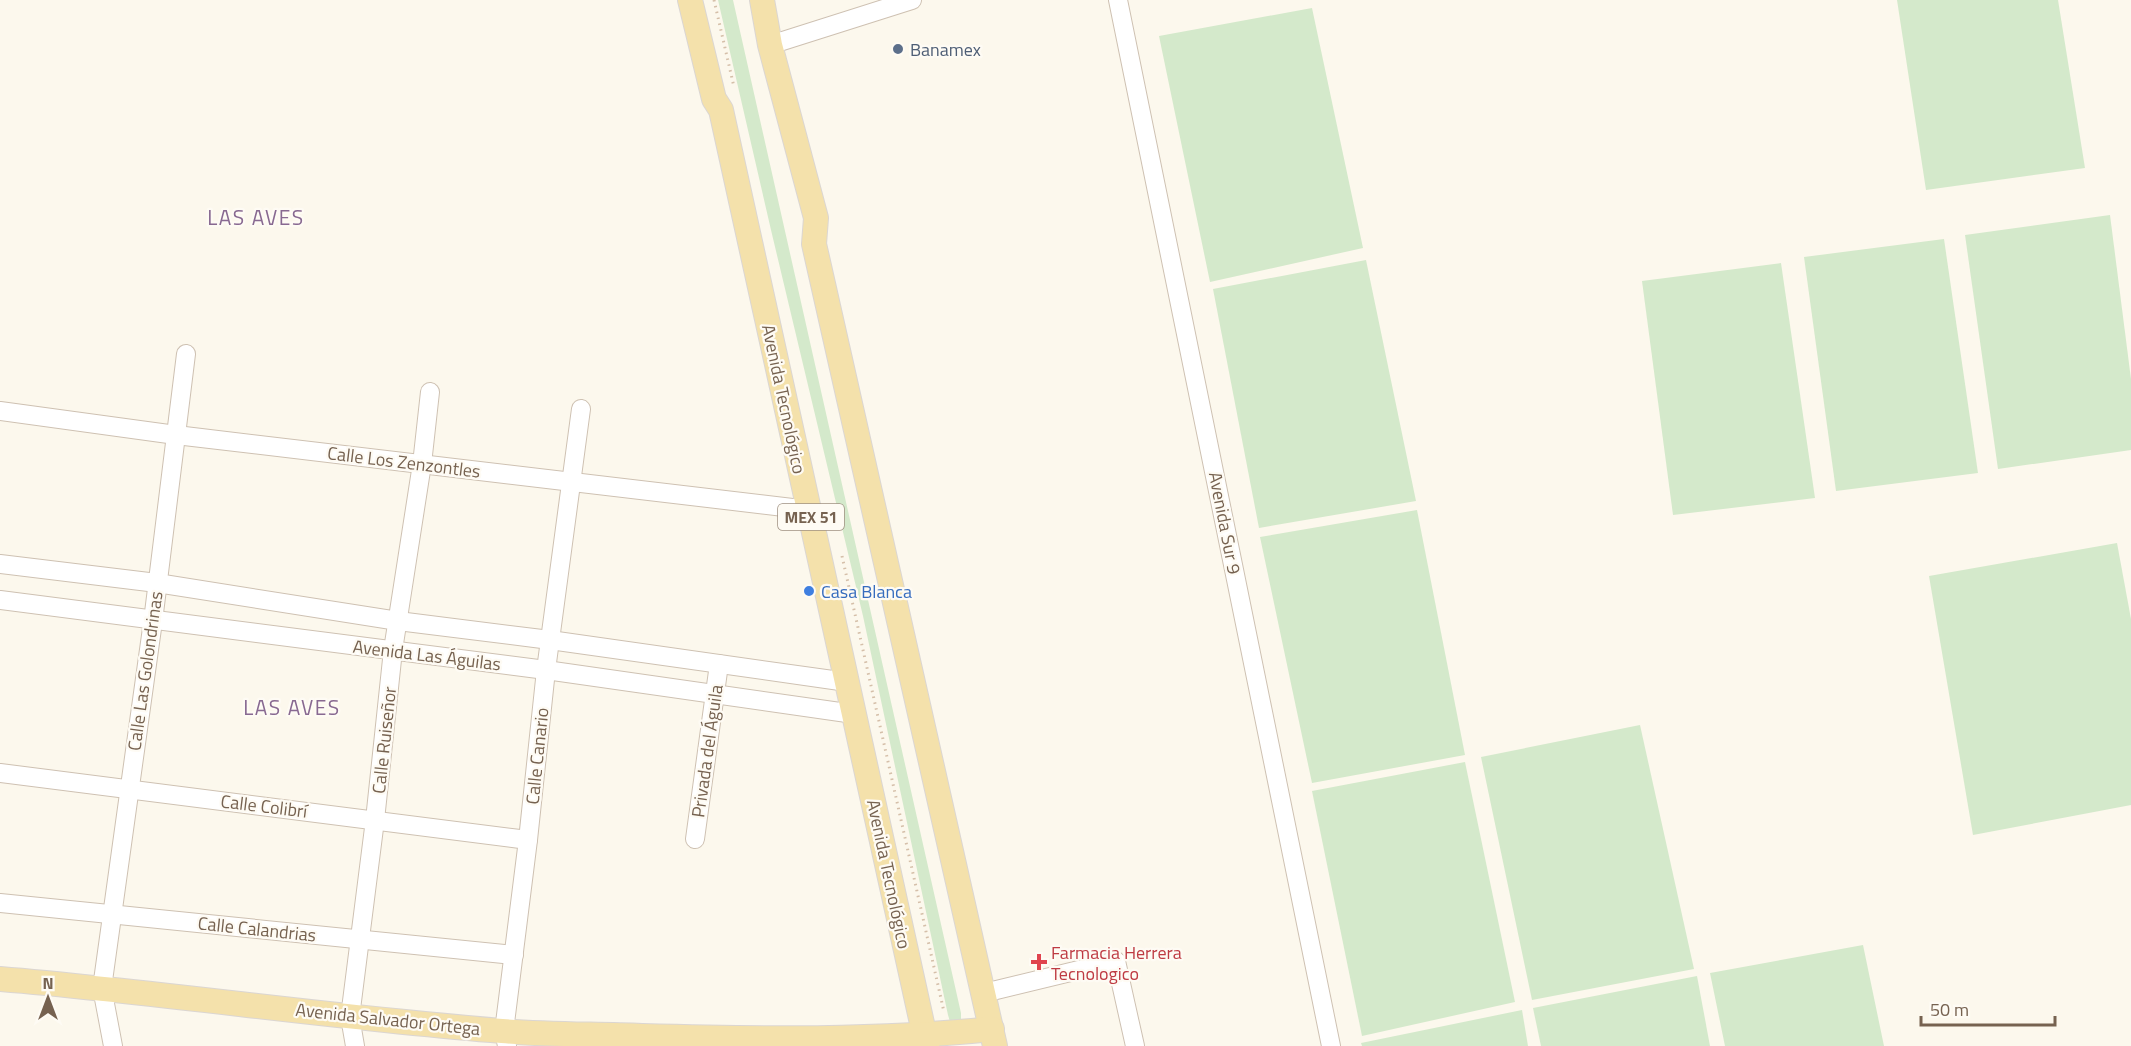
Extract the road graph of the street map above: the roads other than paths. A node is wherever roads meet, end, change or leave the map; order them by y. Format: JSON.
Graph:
{"nodes":[{"id":1,"x":690,"y":0,"type":"edge"},
{"id":2,"x":698,"y":0,"type":"edge"},
{"id":3,"x":753,"y":0,"type":"edge"},
{"id":4,"x":762,"y":0,"type":"edge"},
{"id":5,"x":912,"y":0,"type":"edge"},
{"id":6,"x":1118,"y":0,"type":"edge"},
{"id":7,"x":770,"y":45,"type":"junction"},
{"id":8,"x":720,"y":110,"type":"junction"},
{"id":9,"x":814,"y":244,"type":"junction"},
{"id":10,"x":186,"y":354,"type":"dead end"},
{"id":11,"x":430,"y":392,"type":"dead end"},
{"id":12,"x":581,"y":409,"type":"dead end"},
{"id":13,"x":0,"y":411,"type":"edge"},
{"id":14,"x":176,"y":435,"type":"junction"},
{"id":15,"x":422,"y":464,"type":"junction"},
{"id":16,"x":572,"y":482,"type":"junction"},
{"id":17,"x":809,"y":510,"type":"junction"},
{"id":18,"x":0,"y":564,"type":"edge"},
{"id":19,"x":158,"y":583,"type":"junction"},
{"id":20,"x":0,"y":600,"type":"edge"},
{"id":21,"x":153,"y":621,"type":"junction"},
{"id":22,"x":398,"y":621,"type":"junction"},
{"id":23,"x":550,"y":640,"type":"junction"},
{"id":24,"x":393,"y":650,"type":"junction"},
{"id":25,"x":719,"y":664,"type":"junction"},
{"id":26,"x":546,"y":670,"type":"junction"},
{"id":27,"x":847,"y":682,"type":"junction"},
{"id":28,"x":715,"y":694,"type":"junction"},
{"id":29,"x":854,"y":714,"type":"junction"},
{"id":30,"x":0,"y":773,"type":"edge"},
{"id":31,"x":128,"y":789,"type":"junction"},
{"id":32,"x":375,"y":820,"type":"junction"},
{"id":33,"x":695,"y":839,"type":"dead end"},
{"id":34,"x":528,"y":840,"type":"junction"},
{"id":35,"x":0,"y":903,"type":"edge"},
{"id":36,"x":112,"y":914,"type":"junction"},
{"id":37,"x":359,"y":939,"type":"junction"},
{"id":38,"x":514,"y":955,"type":"junction"},
{"id":39,"x":0,"y":979,"type":"edge"},
{"id":40,"x":102,"y":988,"type":"junction"},
{"id":41,"x":984,"y":993,"type":"junction"},
{"id":42,"x":350,"y":1017,"type":"junction"},
{"id":43,"x":994,"y":1038,"type":"edge"},
{"id":44,"x":506,"y":1039,"type":"edge"},
{"id":45,"x":926,"y":1041,"type":"edge"},
{"id":46,"x":738,"y":1042,"type":"edge"},
{"id":47,"x":113,"y":1046,"type":"edge"},
{"id":48,"x":355,"y":1046,"type":"edge"},
{"id":49,"x":1136,"y":1046,"type":"edge"},
{"id":50,"x":1331,"y":1046,"type":"edge"}],
"edges":[{"from":1,"to":8,"type":"main road","name":"Avenida Tecnológico","number":"MEX 51"},
{"from":2,"to":8,"type":"main road"},
{"from":3,"to":9,"type":"main road"},
{"from":4,"to":7,"type":"main road"},
{"from":5,"to":7,"type":"street"},
{"from":6,"to":50,"type":"street","name":"Avenida Sur 9"},
{"from":7,"to":9,"type":"main road"},
{"from":8,"to":17,"type":"main road","name":"Avenida Tecnológico","number":"MEX 51"},
{"from":9,"to":41,"type":"main road"},
{"from":10,"to":14,"type":"street","name":"Calle Las Golondrinas"},
{"from":11,"to":15,"type":"street","name":"Calle Ruiseñor"},
{"from":12,"to":16,"type":"street","name":"Calle Canario"},
{"from":13,"to":14,"type":"street","name":"Calle Los Zenzontles"},
{"from":14,"to":15,"type":"street","name":"Calle Los Zenzontles"},
{"from":14,"to":19,"type":"street","name":"Calle Las Golondrinas"},
{"from":15,"to":16,"type":"street","name":"Calle Los Zenzontles"},
{"from":15,"to":22,"type":"street","name":"Calle Ruiseñor"},
{"from":16,"to":17,"type":"street","name":"Calle Los Zenzontles"},
{"from":16,"to":23,"type":"street","name":"Calle Canario"},
{"from":17,"to":27,"type":"main road","name":"Avenida Tecnológico","number":"MEX 51"},
{"from":18,"to":19,"type":"street","name":"Avenida Las Águilas"},
{"from":19,"to":21,"type":"street","name":"Calle Las Golondrinas"},
{"from":19,"to":22,"type":"street","name":"Avenida Las Águilas"},
{"from":20,"to":21,"type":"street","name":"Avenida Las Águilas"},
{"from":21,"to":24,"type":"street","name":"Avenida Las Águilas"},
{"from":21,"to":31,"type":"street","name":"Calle Las Golondrinas"},
{"from":22,"to":23,"type":"street","name":"Avenida Las Águilas"},
{"from":22,"to":24,"type":"street","name":"Calle Ruiseñor"},
{"from":23,"to":25,"type":"street","name":"Avenida Las Águilas"},
{"from":23,"to":26,"type":"street","name":"Calle Canario"},
{"from":24,"to":26,"type":"street","name":"Avenida Las Águilas"},
{"from":24,"to":32,"type":"street","name":"Calle Ruiseñor"},
{"from":25,"to":27,"type":"street","name":"Avenida Las Águilas"},
{"from":25,"to":28,"type":"street","name":"Privada del Águila"},
{"from":26,"to":28,"type":"street","name":"Avenida Las Águilas"},
{"from":26,"to":34,"type":"street","name":"Calle Canario"},
{"from":27,"to":29,"type":"main road","name":"Avenida Tecnológico","number":"MEX 51"},
{"from":28,"to":29,"type":"street","name":"Avenida Las Águilas"},
{"from":28,"to":33,"type":"street","name":"Privada del Águila"},
{"from":29,"to":45,"type":"main road","name":"Avenida Tecnológico","number":"MEX 51"},
{"from":30,"to":31,"type":"street","name":"Calle Colibrí"},
{"from":31,"to":32,"type":"street","name":"Calle Colibrí"},
{"from":31,"to":36,"type":"street","name":"Calle Las Golondrinas"},
{"from":32,"to":34,"type":"street","name":"Calle Colibrí"},
{"from":32,"to":37,"type":"street","name":"Calle Ruiseñor"},
{"from":34,"to":38,"type":"street","name":"Calle Canario"},
{"from":35,"to":36,"type":"street","name":"Calle Calandrias"},
{"from":36,"to":37,"type":"street","name":"Calle Calandrias"},
{"from":36,"to":40,"type":"street","name":"Calle Las Golondrinas"},
{"from":37,"to":38,"type":"street","name":"Calle Calandrias"},
{"from":37,"to":42,"type":"street","name":"Calle Ruiseñor"},
{"from":38,"to":44,"type":"street","name":"Calle Canario"},
{"from":39,"to":40,"type":"main road","name":"Avenida Salvador Ortega"},
{"from":40,"to":42,"type":"main road","name":"Avenida Salvador Ortega"},
{"from":40,"to":47,"type":"street","name":"Calle Las Golondrinas"},
{"from":41,"to":43,"type":"main road"},
{"from":41,"to":49,"type":"street"},
{"from":42,"to":44,"type":"main road","name":"Avenida Salvador Ortega"},
{"from":42,"to":48,"type":"street","name":"Calle Ruiseñor"},
{"from":43,"to":45,"type":"main road","name":"Avenida Salvador Ortega"},
{"from":44,"to":46,"type":"main road","name":"Avenida Salvador Ortega"},
{"from":45,"to":46,"type":"main road","name":"Avenida Salvador Ortega"}]}
